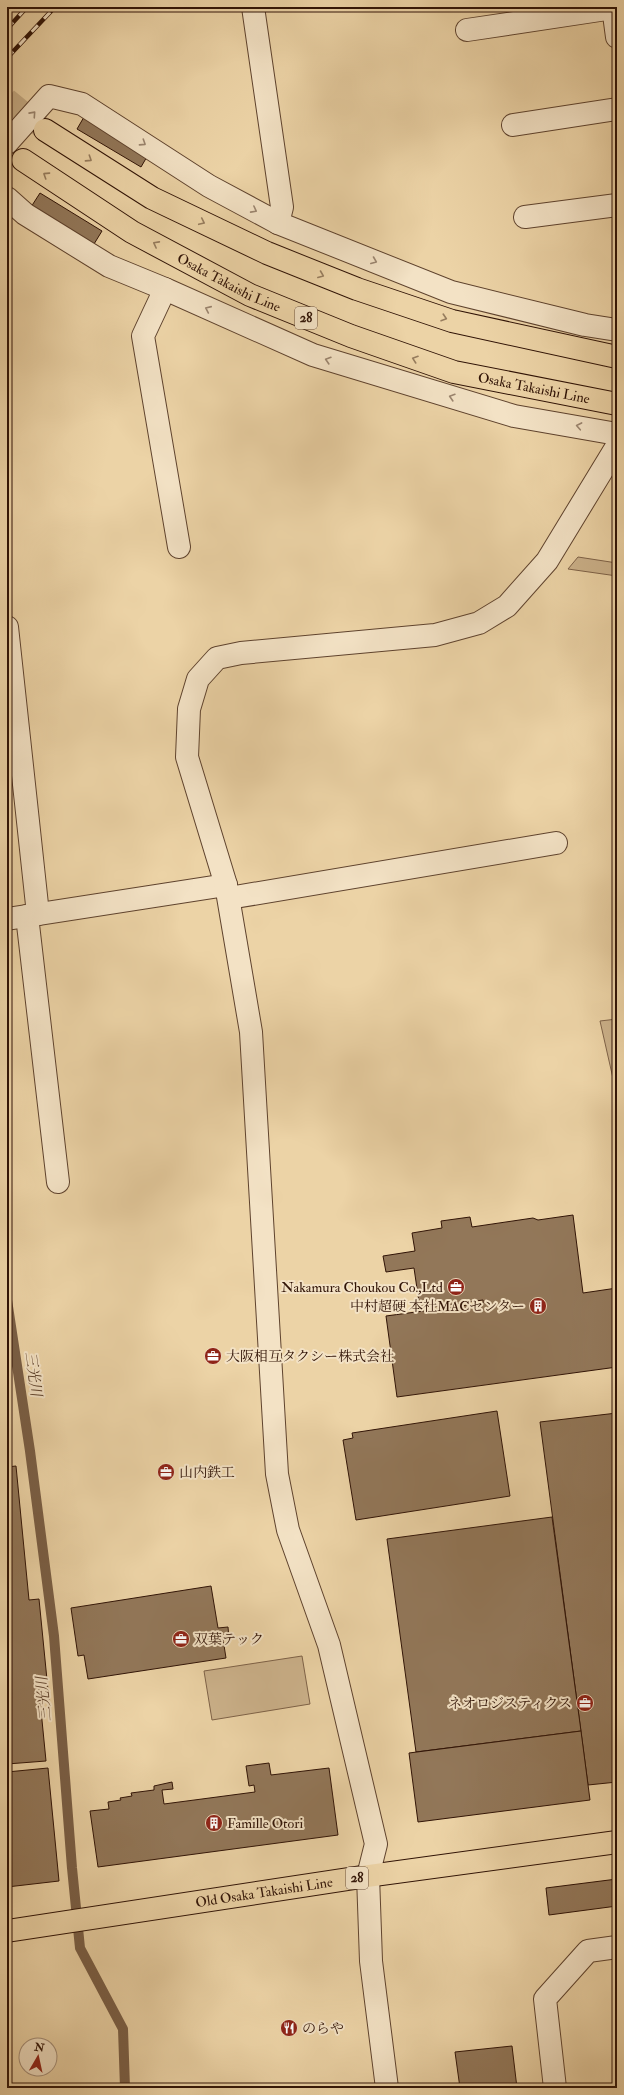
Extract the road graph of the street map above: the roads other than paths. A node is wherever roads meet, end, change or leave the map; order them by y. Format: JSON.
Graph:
{"nodes":[{"id":1,"x":254,"y":7,"type":"edge"},
{"id":2,"x":613,"y":8,"type":"edge"},
{"id":3,"x":467,"y":30,"type":"dead end"},
{"id":4,"x":617,"y":37,"type":"edge"},
{"id":5,"x":617,"y":109,"type":"edge"},
{"id":6,"x":513,"y":125,"type":"dead end"},
{"id":7,"x":45,"y":130,"type":"tunnel mouth"},
{"id":8,"x":7,"y":143,"type":"edge"},
{"id":9,"x":23,"y":160,"type":"dead end"},
{"id":10,"x":7,"y":198,"type":"edge"},
{"id":11,"x":617,"y":205,"type":"edge"},
{"id":12,"x":525,"y":217,"type":"dead end"},
{"id":13,"x":278,"y":223,"type":"junction"},
{"id":14,"x":165,"y":289,"type":"junction"},
{"id":15,"x":617,"y":330,"type":"edge"},
{"id":16,"x":617,"y":357,"type":"edge"},
{"id":17,"x":617,"y":404,"type":"edge"},
{"id":18,"x":617,"y":434,"type":"edge"},
{"id":19,"x":617,"y":446,"type":"edge"},
{"id":20,"x":179,"y":547,"type":"dead end"},
{"id":21,"x":7,"y":627,"type":"edge"},
{"id":22,"x":556,"y":843,"type":"dead end"},
{"id":23,"x":228,"y":891,"type":"junction"},
{"id":24,"x":24,"y":916,"type":"edge"},
{"id":25,"x":58,"y":1182,"type":"dead end"},
{"id":26,"x":617,"y":1842,"type":"edge"},
{"id":27,"x":368,"y":1876,"type":"junction"},
{"id":28,"x":7,"y":1931,"type":"edge"},
{"id":29,"x":617,"y":1947,"type":"edge"},
{"id":30,"x":387,"y":2088,"type":"edge"},
{"id":31,"x":555,"y":2088,"type":"edge"}],
"edges":[{"from":1,"to":13,"type":"street"},
{"from":2,"to":3,"type":"street"},
{"from":2,"to":4,"type":"street"},
{"from":5,"to":6,"type":"street"},
{"from":7,"to":16,"type":"main road","one_way":true},
{"from":8,"to":13,"type":"street","one_way":true},
{"from":17,"to":9,"type":"main road","name":"Osaka Takaishi Line","number":"28","one_way":true},
{"from":10,"to":14,"type":"street"},
{"from":11,"to":12,"type":"street"},
{"from":13,"to":15,"type":"street","one_way":true},
{"from":18,"to":14,"type":"street","one_way":true},
{"from":14,"to":20,"type":"street"},
{"from":19,"to":23,"type":"street"},
{"from":21,"to":24,"type":"street"},
{"from":22,"to":23,"type":"street"},
{"from":23,"to":24,"type":"street"},
{"from":23,"to":27,"type":"street"},
{"from":24,"to":25,"type":"street"},
{"from":26,"to":27,"type":"main road","name":"Old Osaka Takaishi Line","number":"28"},
{"from":27,"to":28,"type":"main road","name":"Old Osaka Takaishi Line","number":"28"},
{"from":27,"to":30,"type":"street"},
{"from":29,"to":31,"type":"street"}]}
